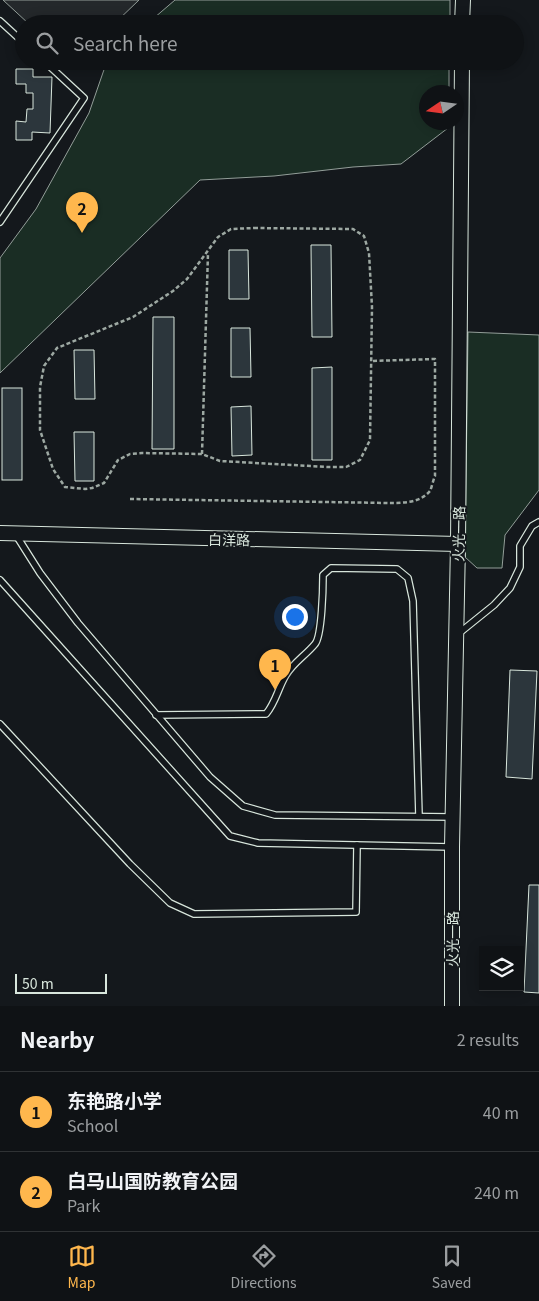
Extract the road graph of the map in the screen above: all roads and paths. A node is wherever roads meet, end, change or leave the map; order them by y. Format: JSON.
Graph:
{"nodes":[{"id":1,"x":463,"y":0,"type":"edge"},
{"id":2,"x":462,"y":15,"type":"edge"},
{"id":3,"x":0,"y":22,"type":"edge"},
{"id":4,"x":15,"y":35,"type":"edge"},
{"id":5,"x":54,"y":70,"type":"edge"},
{"id":6,"x":462,"y":70,"type":"edge"},
{"id":7,"x":0,"y":222,"type":"edge"},
{"id":8,"x":208,"y":251,"type":"junction"},
{"id":9,"x":371,"y":361,"type":"junction"},
{"id":10,"x":202,"y":454,"type":"junction"},
{"id":11,"x":130,"y":498,"type":"dead end"},
{"id":12,"x":539,"y":522,"type":"edge"},
{"id":13,"x":0,"y":534,"type":"edge"},
{"id":14,"x":16,"y":534,"type":"junction"},
{"id":15,"x":458,"y":544,"type":"junction"},
{"id":16,"x":0,"y":580,"type":"edge"},
{"id":17,"x":456,"y":636,"type":"junction"},
{"id":18,"x":156,"y":715,"type":"junction"},
{"id":19,"x":0,"y":724,"type":"edge"},
{"id":20,"x":419,"y":816,"type":"junction"},
{"id":21,"x":452,"y":816,"type":"junction"},
{"id":22,"x":356,"y":845,"type":"junction"},
{"id":23,"x":452,"y":847,"type":"junction"},
{"id":24,"x":452,"y":1006,"type":"edge"}],
"edges":[{"from":1,"to":2,"type":"street"},
{"from":3,"to":4,"type":"lane"},
{"from":5,"to":7,"type":"lane"},
{"from":6,"to":15,"type":"street","name":"火光一路"},
{"from":8,"to":9,"type":"path"},
{"from":8,"to":10,"type":"path"},
{"from":8,"to":10,"type":"path"},
{"from":9,"to":10,"type":"path"},
{"from":9,"to":11,"type":"path"},
{"from":12,"to":17,"type":"lane"},
{"from":13,"to":14,"type":"street","name":"白洋路"},
{"from":14,"to":15,"type":"street","name":"白洋路"},
{"from":14,"to":18,"type":"lane"},
{"from":15,"to":17,"type":"street","name":"火光一路"},
{"from":16,"to":22,"type":"lane"},
{"from":17,"to":21,"type":"street","name":"火光一路"},
{"from":18,"to":20,"type":"lane"},
{"from":18,"to":20,"type":"lane"},
{"from":19,"to":22,"type":"lane"},
{"from":20,"to":21,"type":"lane"},
{"from":21,"to":23,"type":"street","name":"火光一路"},
{"from":22,"to":23,"type":"lane"},
{"from":23,"to":24,"type":"street","name":"火光一路"}]}
